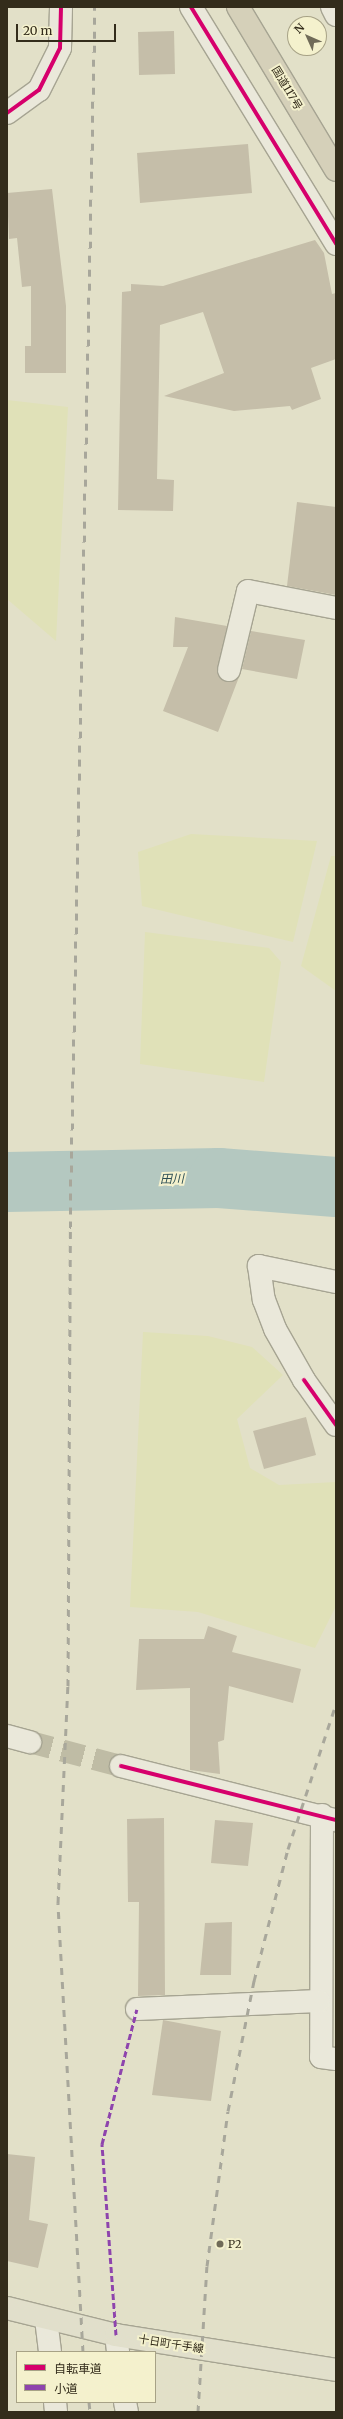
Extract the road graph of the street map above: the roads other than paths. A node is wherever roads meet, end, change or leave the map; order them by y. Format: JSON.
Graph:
{"nodes":[{"id":1,"x":61,"y":7,"type":"edge"},
{"id":2,"x":191,"y":7,"type":"edge"},
{"id":3,"x":238,"y":7,"type":"edge"},
{"id":4,"x":332,"y":7,"type":"edge"},
{"id":5,"x":336,"y":15,"type":"edge"},
{"id":6,"x":7,"y":113,"type":"edge"},
{"id":7,"x":336,"y":170,"type":"edge"},
{"id":8,"x":336,"y":244,"type":"edge"},
{"id":9,"x":336,"y":608,"type":"edge"},
{"id":10,"x":229,"y":670,"type":"dead end"},
{"id":11,"x":336,"y":1282,"type":"edge"},
{"id":12,"x":336,"y":1425,"type":"edge"},
{"id":13,"x":7,"y":1736,"type":"edge"},
{"id":14,"x":30,"y":1742,"type":"tunnel mouth"},
{"id":15,"x":121,"y":1766,"type":"tunnel mouth"},
{"id":16,"x":329,"y":1818,"type":"edge"},
{"id":17,"x":319,"y":2001,"type":"junction"},
{"id":18,"x":137,"y":2008,"type":"dead end"},
{"id":19,"x":336,"y":2059,"type":"edge"},
{"id":20,"x":7,"y":2308,"type":"edge"},
{"id":21,"x":46,"y":2319,"type":"junction"},
{"id":22,"x":117,"y":2344,"type":"edge"},
{"id":23,"x":50,"y":2351,"type":"edge"},
{"id":24,"x":336,"y":2370,"type":"edge"}],
"edges":[{"from":1,"to":6,"type":"street"},
{"from":2,"to":8,"type":"street"},
{"from":3,"to":7,"type":"highway","name":"国道117号"},
{"from":4,"to":5,"type":"street"},
{"from":9,"to":10,"type":"street"},
{"from":11,"to":12,"type":"street"},
{"from":13,"to":14,"type":"street"},
{"from":15,"to":16,"type":"street"},
{"from":16,"to":17,"type":"street"},
{"from":17,"to":18,"type":"street"},
{"from":17,"to":19,"type":"street"},
{"from":20,"to":21,"type":"main road","name":"十日町千手線"},
{"from":21,"to":22,"type":"main road","name":"十日町千手線"},
{"from":21,"to":23,"type":"street"},
{"from":22,"to":24,"type":"main road","name":"十日町千手線"}]}
